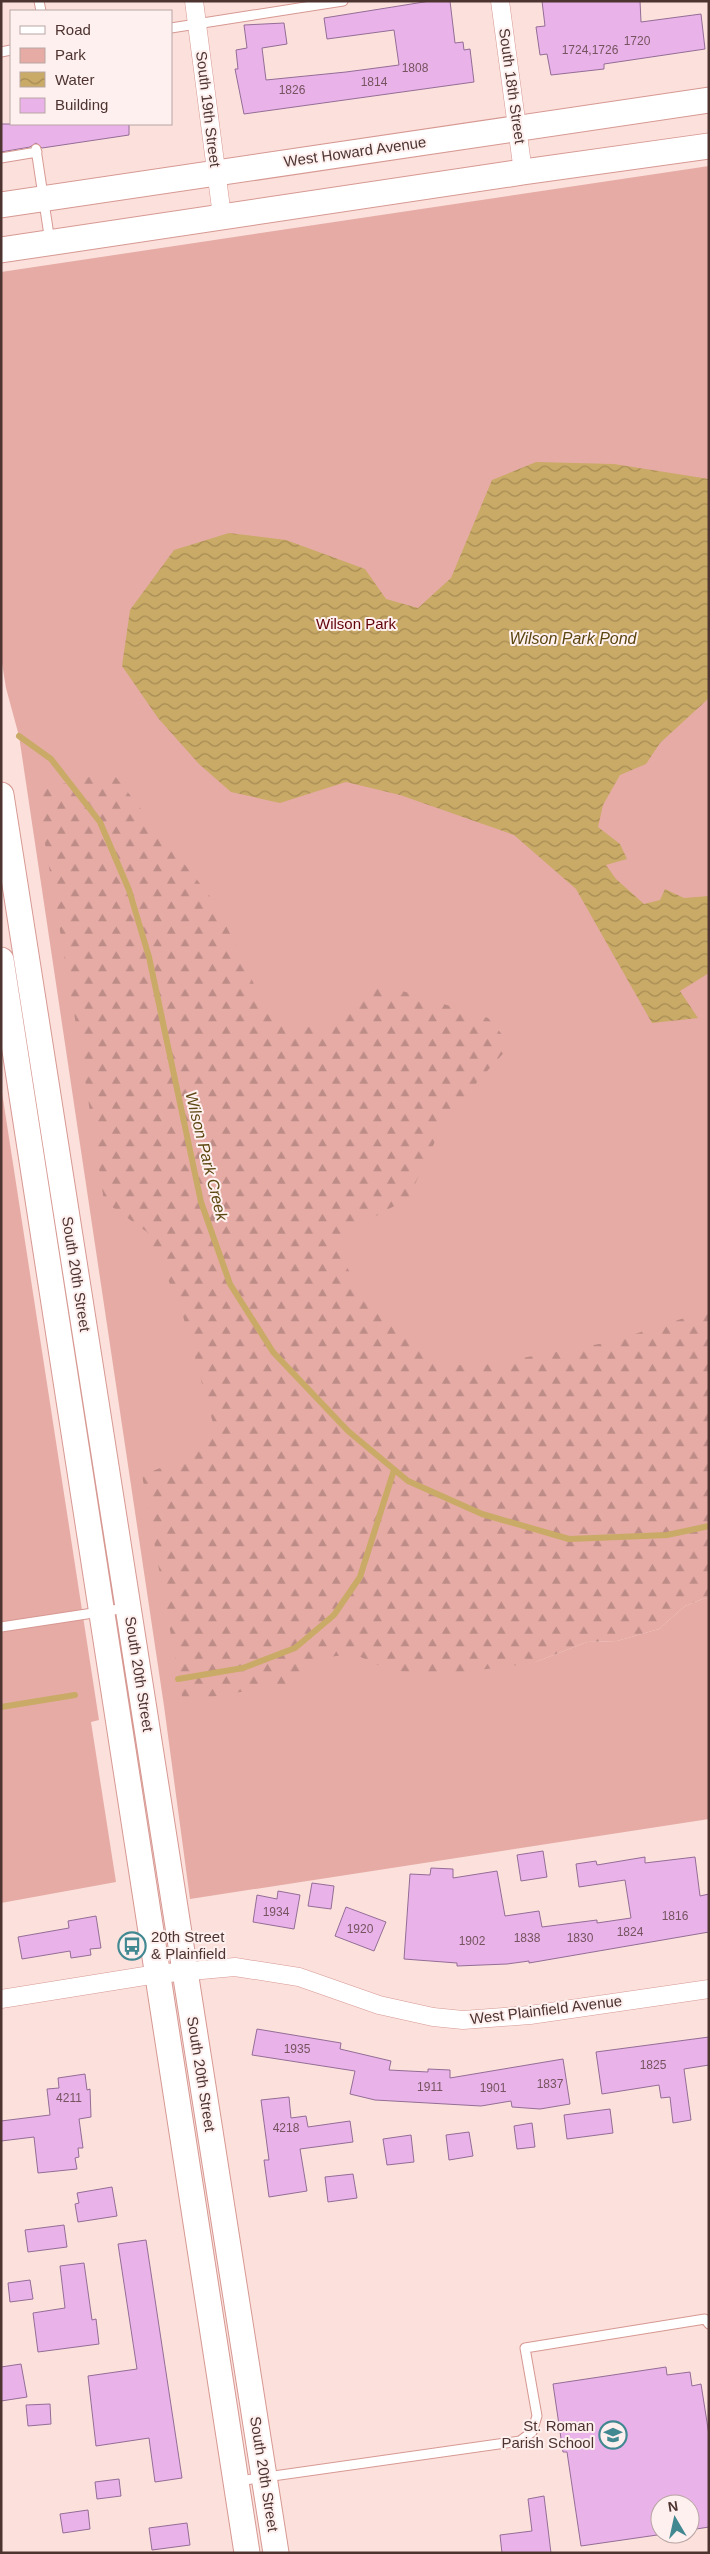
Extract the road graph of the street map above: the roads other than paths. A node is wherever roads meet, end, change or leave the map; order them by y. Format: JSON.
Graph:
{"nodes":[{"id":1,"x":194,"y":1,"type":"edge"},
{"id":2,"x":343,"y":1,"type":"edge"},
{"id":3,"x":500,"y":1,"type":"edge"},
{"id":4,"x":197,"y":24,"type":"junction"},
{"id":5,"x":172,"y":28,"type":"edge"},
{"id":6,"x":709,"y":100,"type":"edge"},
{"id":7,"x":518,"y":128,"type":"junction"},
{"id":8,"x":709,"y":146,"type":"edge"},
{"id":9,"x":1,"y":158,"type":"edge"},
{"id":10,"x":216,"y":172,"type":"junction"},
{"id":11,"x":523,"y":172,"type":"junction"},
{"id":12,"x":43,"y":198,"type":"junction"},
{"id":13,"x":1,"y":204,"type":"edge"},
{"id":14,"x":222,"y":216,"type":"junction"},
{"id":15,"x":50,"y":243,"type":"junction"},
{"id":16,"x":1,"y":250,"type":"edge"},
{"id":17,"x":1,"y":795,"type":"edge"},
{"id":18,"x":1,"y":960,"type":"edge"},
{"id":19,"x":81,"y":1395,"type":"junction"},
{"id":20,"x":129,"y":1608,"type":"junction"},
{"id":21,"x":102,"y":1611,"type":"junction"},
{"id":22,"x":1,"y":1627,"type":"edge"},
{"id":23,"x":185,"y":1970,"type":"junction"},
{"id":24,"x":157,"y":1974,"type":"junction"},
{"id":25,"x":709,"y":1989,"type":"edge"},
{"id":26,"x":1,"y":1999,"type":"edge"},
{"id":27,"x":709,"y":2324,"type":"edge"},
{"id":28,"x":264,"y":2477,"type":"junction"},
{"id":29,"x":236,"y":2481,"type":"junction"},
{"id":30,"x":247,"y":2553,"type":"edge"},
{"id":31,"x":276,"y":2553,"type":"edge"}],
"edges":[{"from":1,"to":4,"type":"street","name":"South 19th Street"},
{"from":2,"to":4,"type":"lane"},
{"from":3,"to":7,"type":"street","name":"South 18th Street"},
{"from":4,"to":5,"type":"lane"},
{"from":4,"to":10,"type":"street","name":"South 19th Street"},
{"from":6,"to":7,"type":"street","name":"West Howard Avenue"},
{"from":7,"to":10,"type":"street","name":"West Howard Avenue"},
{"from":7,"to":11,"type":"street","name":"South 18th Street"},
{"from":8,"to":11,"type":"street"},
{"from":9,"to":12,"type":"lane"},
{"from":10,"to":12,"type":"street","name":"West Howard Avenue"},
{"from":10,"to":14,"type":"street","name":"South 19th Street"},
{"from":11,"to":14,"type":"street"},
{"from":12,"to":13,"type":"street","name":"West Howard Avenue"},
{"from":12,"to":15,"type":"lane"},
{"from":14,"to":15,"type":"street"},
{"from":15,"to":16,"type":"street"},
{"from":17,"to":19,"type":"street","name":"South 20th Street"},
{"from":18,"to":19,"type":"street","name":"South 20th Street"},
{"from":19,"to":20,"type":"street","name":"South 20th Street"},
{"from":19,"to":21,"type":"street","name":"South 20th Street"},
{"from":20,"to":21,"type":"lane"},
{"from":20,"to":23,"type":"street","name":"South 20th Street"},
{"from":21,"to":22,"type":"lane"},
{"from":21,"to":24,"type":"street","name":"South 20th Street"},
{"from":23,"to":24,"type":"street","name":"West Plainfield Avenue"},
{"from":23,"to":25,"type":"street","name":"West Plainfield Avenue"},
{"from":23,"to":28,"type":"street","name":"South 20th Street"},
{"from":24,"to":26,"type":"street","name":"West Plainfield Avenue"},
{"from":24,"to":29,"type":"street","name":"South 20th Street"},
{"from":27,"to":28,"type":"lane"},
{"from":28,"to":29,"type":"lane"},
{"from":28,"to":31,"type":"street","name":"South 20th Street"},
{"from":29,"to":30,"type":"street","name":"South 20th Street"}]}
